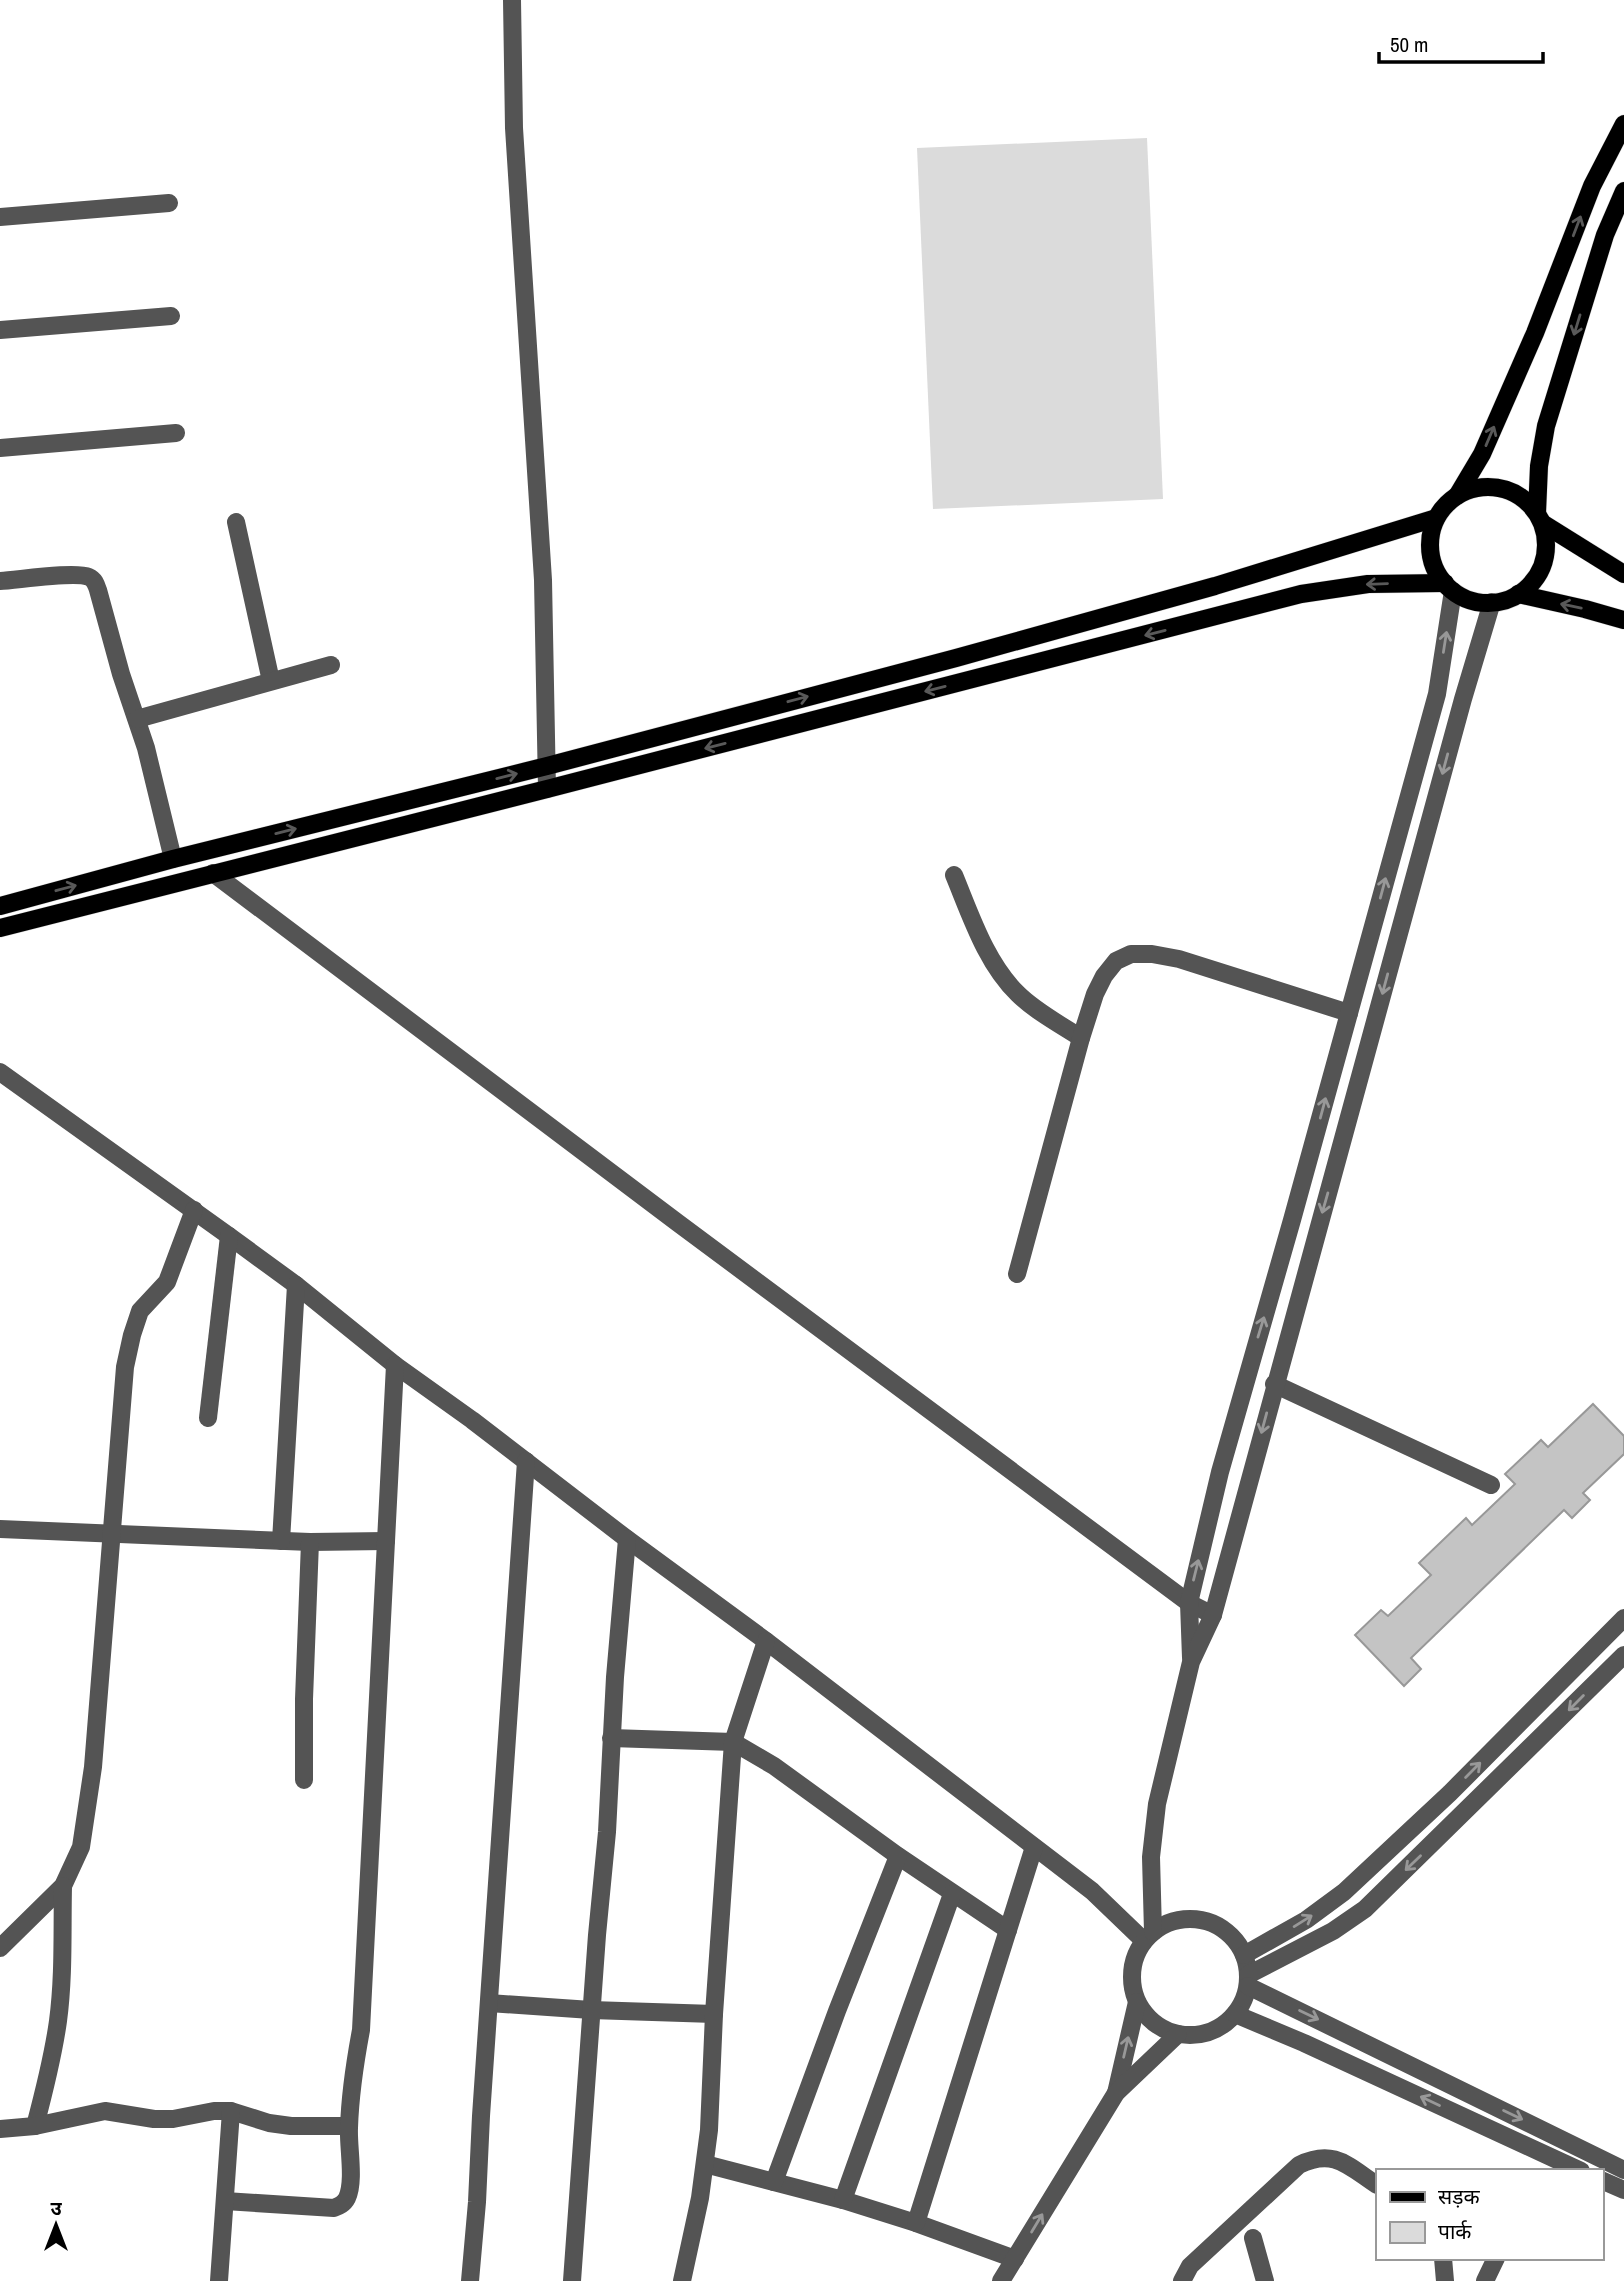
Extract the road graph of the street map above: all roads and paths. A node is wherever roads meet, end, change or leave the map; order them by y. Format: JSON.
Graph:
{"nodes":[{"id":1,"x":512,"y":0,"type":"edge"},
{"id":2,"x":1624,"y":124,"type":"edge"},
{"id":3,"x":1624,"y":191,"type":"edge"},
{"id":4,"x":170,"y":203,"type":"dead end"},
{"id":5,"x":0,"y":217,"type":"edge"},
{"id":6,"x":171,"y":316,"type":"dead end"},
{"id":7,"x":0,"y":330,"type":"edge"},
{"id":8,"x":176,"y":433,"type":"dead end"},
{"id":9,"x":0,"y":448,"type":"edge"},
{"id":10,"x":1457,"y":496,"type":"junction"},
{"id":11,"x":1436,"y":518,"type":"junction"},
{"id":12,"x":1540,"y":518,"type":"junction"},
{"id":13,"x":236,"y":522,"type":"dead end"},
{"id":14,"x":1624,"y":574,"type":"edge"},
{"id":15,"x":0,"y":582,"type":"edge"},
{"id":16,"x":1449,"y":587,"type":"junction"},
{"id":17,"x":1518,"y":594,"type":"junction"},
{"id":18,"x":1492,"y":602,"type":"junction"},
{"id":19,"x":1624,"y":620,"type":"edge"},
{"id":20,"x":331,"y":664,"type":"dead end"},
{"id":21,"x":271,"y":681,"type":"junction"},
{"id":22,"x":137,"y":719,"type":"junction"},
{"id":23,"x":547,"y":766,"type":"junction"},
{"id":24,"x":547,"y":789,"type":"junction"},
{"id":25,"x":173,"y":859,"type":"junction"},
{"id":26,"x":213,"y":873,"type":"junction"},
{"id":27,"x":954,"y":875,"type":"dead end"},
{"id":28,"x":0,"y":906,"type":"edge"},
{"id":29,"x":0,"y":928,"type":"edge"},
{"id":30,"x":1349,"y":1013,"type":"junction"},
{"id":31,"x":1081,"y":1038,"type":"junction"},
{"id":32,"x":0,"y":1072,"type":"edge"},
{"id":33,"x":194,"y":1210,"type":"junction"},
{"id":34,"x":229,"y":1236,"type":"junction"},
{"id":35,"x":1017,"y":1274,"type":"dead end"},
{"id":36,"x":296,"y":1285,"type":"junction"},
{"id":37,"x":395,"y":1365,"type":"junction"},
{"id":38,"x":1274,"y":1384,"type":"junction"},
{"id":39,"x":208,"y":1418,"type":"dead end"},
{"id":40,"x":526,"y":1461,"type":"junction"},
{"id":41,"x":1491,"y":1485,"type":"dead end"},
{"id":42,"x":0,"y":1529,"type":"edge"},
{"id":43,"x":113,"y":1534,"type":"junction"},
{"id":44,"x":627,"y":1539,"type":"junction"},
{"id":45,"x":281,"y":1541,"type":"junction"},
{"id":46,"x":386,"y":1541,"type":"junction"},
{"id":47,"x":310,"y":1542,"type":"junction"},
{"id":48,"x":1189,"y":1603,"type":"junction"},
{"id":49,"x":1213,"y":1615,"type":"junction"},
{"id":50,"x":1624,"y":1618,"type":"edge"},
{"id":51,"x":766,"y":1641,"type":"junction"},
{"id":52,"x":1624,"y":1655,"type":"edge"},
{"id":53,"x":1191,"y":1662,"type":"junction"},
{"id":54,"x":611,"y":1738,"type":"junction"},
{"id":55,"x":733,"y":1742,"type":"junction"},
{"id":56,"x":304,"y":1780,"type":"dead end"},
{"id":57,"x":1034,"y":1847,"type":"junction"},
{"id":58,"x":898,"y":1856,"type":"junction"},
{"id":59,"x":63,"y":1886,"type":"junction"},
{"id":60,"x":953,"y":1894,"type":"junction"},
{"id":61,"x":1008,"y":1930,"type":"junction"},
{"id":62,"x":1149,"y":1937,"type":"junction"},
{"id":63,"x":0,"y":1948,"type":"edge"},
{"id":64,"x":1244,"y":1955,"type":"junction"},
{"id":65,"x":1248,"y":1980,"type":"junction"},
{"id":66,"x":1137,"y":2001,"type":"junction"},
{"id":67,"x":489,"y":2003,"type":"junction"},
{"id":68,"x":591,"y":2010,"type":"junction"},
{"id":69,"x":714,"y":2014,"type":"junction"},
{"id":70,"x":1235,"y":2014,"type":"junction"},
{"id":71,"x":1178,"y":2034,"type":"junction"},
{"id":72,"x":1116,"y":2093,"type":"junction"},
{"id":73,"x":230,"y":2111,"type":"junction"},
{"id":74,"x":35,"y":2126,"type":"junction"},
{"id":75,"x":349,"y":2126,"type":"junction"},
{"id":76,"x":0,"y":2129,"type":"edge"},
{"id":77,"x":1545,"y":2154,"type":"junction"},
{"id":78,"x":705,"y":2164,"type":"junction"},
{"id":79,"x":1538,"y":2169,"type":"edge"},
{"id":80,"x":1577,"y":2169,"type":"edge"},
{"id":81,"x":1624,"y":2170,"type":"edge"},
{"id":82,"x":1603,"y":2181,"type":"edge"},
{"id":83,"x":774,"y":2182,"type":"junction"},
{"id":84,"x":1376,"y":2184,"type":"edge"},
{"id":85,"x":1624,"y":2190,"type":"edge"},
{"id":86,"x":843,"y":2200,"type":"junction"},
{"id":87,"x":225,"y":2201,"type":"junction"},
{"id":88,"x":916,"y":2222,"type":"junction"},
{"id":89,"x":1252,"y":2238,"type":"dead end"},
{"id":90,"x":1014,"y":2259,"type":"junction"},
{"id":91,"x":1443,"y":2260,"type":"edge"},
{"id":92,"x":1495,"y":2260,"type":"edge"},
{"id":93,"x":219,"y":2281,"type":"edge"},
{"id":94,"x":470,"y":2281,"type":"edge"},
{"id":95,"x":572,"y":2281,"type":"edge"},
{"id":96,"x":682,"y":2281,"type":"edge"},
{"id":97,"x":1001,"y":2281,"type":"edge"},
{"id":98,"x":1182,"y":2281,"type":"edge"},
{"id":99,"x":1265,"y":2281,"type":"edge"},
{"id":100,"x":1446,"y":2281,"type":"edge"},
{"id":101,"x":1485,"y":2281,"type":"edge"}],
"edges":[{"from":1,"to":23,"type":"street"},
{"from":10,"to":2,"type":"main road","one_way":true},
{"from":3,"to":12,"type":"main road","one_way":true},
{"from":4,"to":5,"type":"street"},
{"from":6,"to":7,"type":"street"},
{"from":8,"to":9,"type":"street"},
{"from":10,"to":11,"type":"main road"},
{"from":10,"to":12,"type":"main road"},
{"from":11,"to":16,"type":"main road"},
{"from":23,"to":11,"type":"main road","one_way":true},
{"from":12,"to":14,"type":"main road"},
{"from":12,"to":17,"type":"main road"},
{"from":13,"to":21,"type":"street"},
{"from":15,"to":22,"type":"street"},
{"from":16,"to":18,"type":"main road"},
{"from":16,"to":24,"type":"main road","one_way":true},
{"from":30,"to":16,"type":"street","one_way":true},
{"from":17,"to":18,"type":"main road"},
{"from":19,"to":17,"type":"main road","one_way":true},
{"from":18,"to":38,"type":"street","one_way":true},
{"from":20,"to":21,"type":"street"},
{"from":21,"to":22,"type":"street"},
{"from":22,"to":25,"type":"street"},
{"from":23,"to":24,"type":"street"},
{"from":25,"to":23,"type":"main road","one_way":true},
{"from":24,"to":26,"type":"main road"},
{"from":28,"to":25,"type":"main road","one_way":true},
{"from":26,"to":29,"type":"main road"},
{"from":26,"to":48,"type":"street"},
{"from":27,"to":31,"type":"street"},
{"from":30,"to":31,"type":"street"},
{"from":48,"to":30,"type":"street","one_way":true},
{"from":31,"to":35,"type":"street"},
{"from":32,"to":33,"type":"street"},
{"from":33,"to":34,"type":"street"},
{"from":33,"to":43,"type":"street"},
{"from":34,"to":36,"type":"street"},
{"from":34,"to":39,"type":"street"},
{"from":36,"to":37,"type":"street"},
{"from":36,"to":45,"type":"street"},
{"from":37,"to":40,"type":"street"},
{"from":37,"to":46,"type":"street"},
{"from":38,"to":41,"type":"street"},
{"from":38,"to":49,"type":"street","one_way":true},
{"from":40,"to":44,"type":"street"},
{"from":40,"to":67,"type":"street"},
{"from":42,"to":43,"type":"street"},
{"from":43,"to":45,"type":"street"},
{"from":43,"to":59,"type":"street"},
{"from":44,"to":51,"type":"street"},
{"from":44,"to":54,"type":"street"},
{"from":45,"to":47,"type":"street"},
{"from":46,"to":47,"type":"street"},
{"from":46,"to":75,"type":"street"},
{"from":47,"to":56,"type":"street"},
{"from":48,"to":49,"type":"street"},
{"from":48,"to":53,"type":"street"},
{"from":49,"to":53,"type":"street"},
{"from":64,"to":50,"type":"street","one_way":true},
{"from":51,"to":55,"type":"street"},
{"from":51,"to":57,"type":"street"},
{"from":52,"to":65,"type":"street","one_way":true},
{"from":53,"to":62,"type":"street"},
{"from":54,"to":55,"type":"street"},
{"from":54,"to":68,"type":"street"},
{"from":55,"to":58,"type":"street"},
{"from":55,"to":69,"type":"street"},
{"from":57,"to":61,"type":"street"},
{"from":57,"to":62,"type":"street"},
{"from":58,"to":60,"type":"street"},
{"from":58,"to":83,"type":"street"},
{"from":59,"to":63,"type":"street"},
{"from":59,"to":74,"type":"street"},
{"from":60,"to":61,"type":"street"},
{"from":60,"to":86,"type":"street"},
{"from":61,"to":88,"type":"street"},
{"from":62,"to":64,"type":"street"},
{"from":62,"to":66,"type":"street"},
{"from":64,"to":65,"type":"street"},
{"from":65,"to":70,"type":"street"},
{"from":65,"to":81,"type":"street","one_way":true},
{"from":66,"to":71,"type":"street"},
{"from":72,"to":66,"type":"street","one_way":true},
{"from":67,"to":68,"type":"street"},
{"from":67,"to":94,"type":"street"},
{"from":68,"to":69,"type":"street"},
{"from":68,"to":95,"type":"street"},
{"from":69,"to":78,"type":"street"},
{"from":70,"to":71,"type":"street"},
{"from":77,"to":70,"type":"street","one_way":true},
{"from":71,"to":72,"type":"street"},
{"from":90,"to":72,"type":"street","one_way":true},
{"from":73,"to":74,"type":"street"},
{"from":73,"to":75,"type":"street"},
{"from":73,"to":87,"type":"street"},
{"from":74,"to":76,"type":"street"},
{"from":75,"to":87,"type":"street"},
{"from":77,"to":79,"type":"street"},
{"from":77,"to":80,"type":"street"},
{"from":78,"to":83,"type":"street"},
{"from":78,"to":96,"type":"street"},
{"from":82,"to":85,"type":"street"},
{"from":83,"to":86,"type":"street"},
{"from":84,"to":98,"type":"street"},
{"from":86,"to":88,"type":"street"},
{"from":87,"to":93,"type":"street"},
{"from":88,"to":90,"type":"street"},
{"from":89,"to":99,"type":"street"},
{"from":90,"to":97,"type":"street"},
{"from":91,"to":100,"type":"street"},
{"from":92,"to":101,"type":"street"}]}
